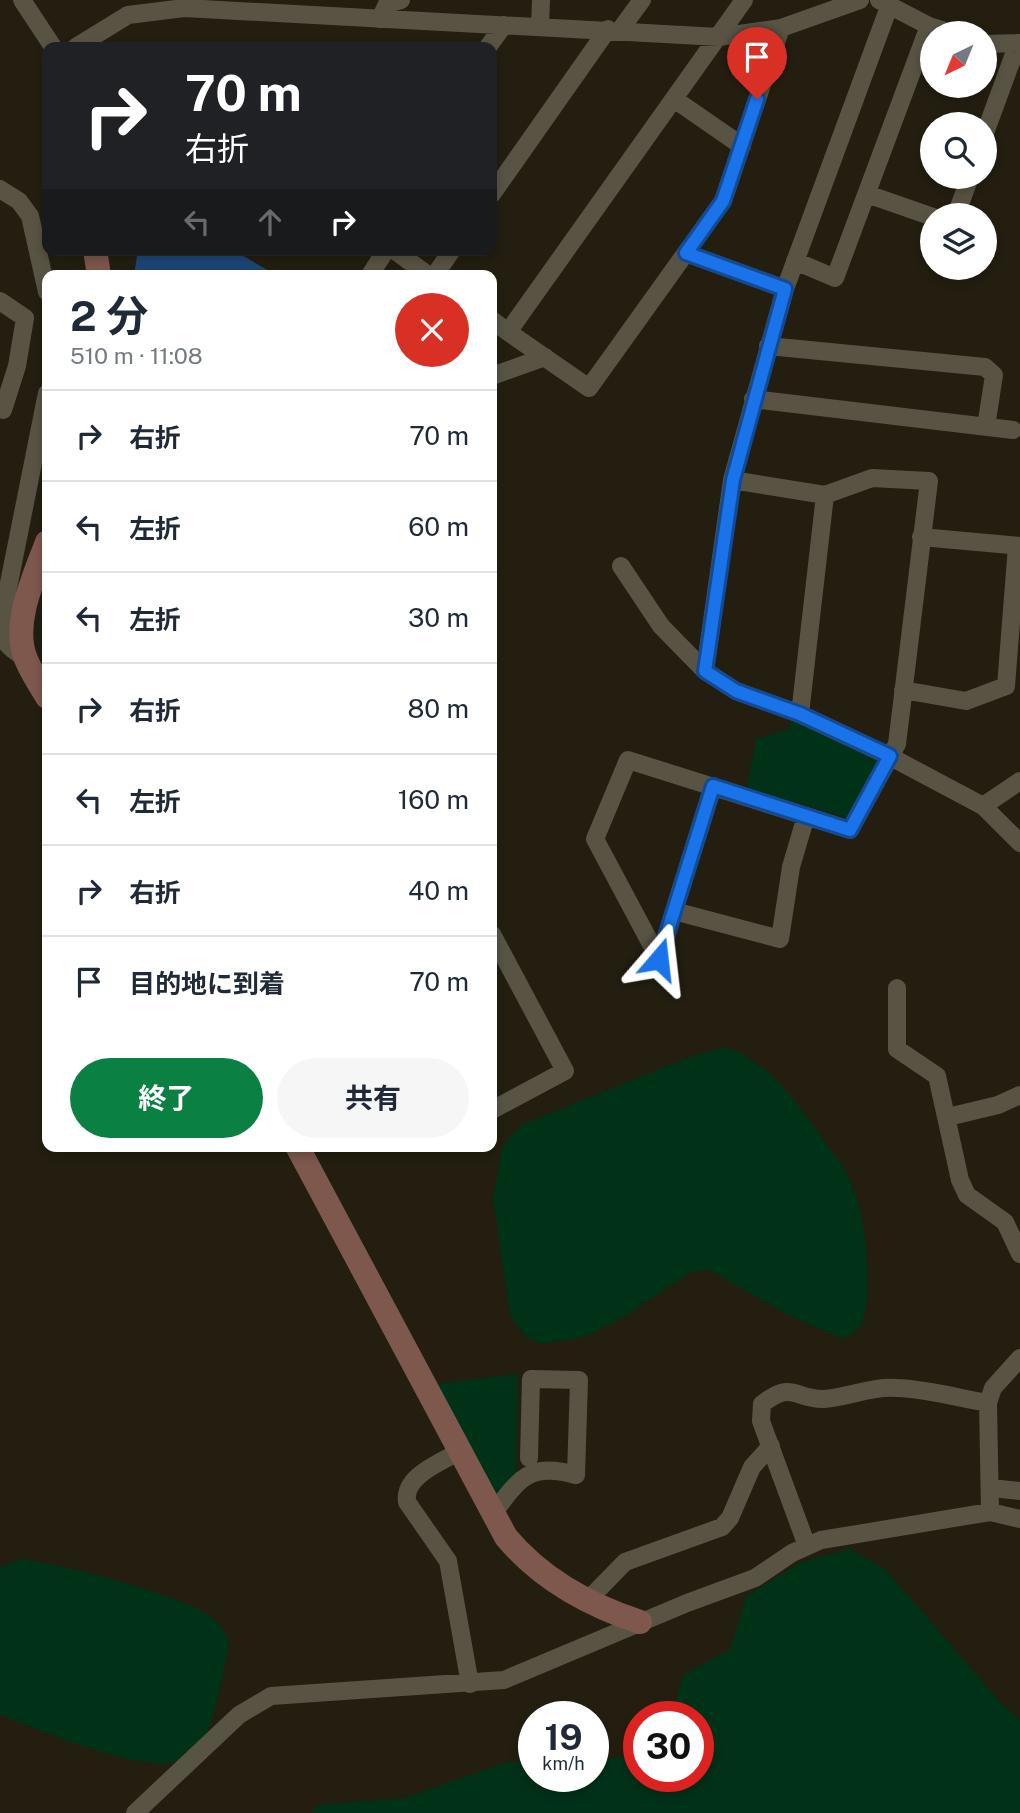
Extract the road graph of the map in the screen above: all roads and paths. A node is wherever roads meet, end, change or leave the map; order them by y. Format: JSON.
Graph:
{"nodes":[{"id":1,"x":22,"y":0,"type":"edge"},
{"id":2,"x":401,"y":0,"type":"edge"},
{"id":3,"x":541,"y":0,"type":"edge"},
{"id":4,"x":642,"y":0,"type":"edge"},
{"id":5,"x":744,"y":0,"type":"edge"},
{"id":6,"x":860,"y":0,"type":"edge"},
{"id":7,"x":884,"y":2,"type":"edge"},
{"id":8,"x":183,"y":4,"type":"edge"},
{"id":9,"x":277,"y":7,"type":"edge"},
{"id":10,"x":380,"y":19,"type":"junction"},
{"id":11,"x":920,"y":21,"type":"edge"},
{"id":12,"x":504,"y":25,"type":"junction"},
{"id":13,"x":540,"y":27,"type":"junction"},
{"id":14,"x":781,"y":28,"type":"junction"},
{"id":15,"x":614,"y":30,"type":"junction"},
{"id":16,"x":719,"y":37,"type":"junction"},
{"id":17,"x":50,"y":42,"type":"edge"},
{"id":18,"x":84,"y":42,"type":"edge"},
{"id":19,"x":492,"y":42,"type":"edge"},
{"id":20,"x":1019,"y":43,"type":"edge"},
{"id":21,"x":998,"y":44,"type":"edge"},
{"id":22,"x":920,"y":50,"type":"edge"},
{"id":23,"x":674,"y":99,"type":"junction"},
{"id":24,"x":993,"y":112,"type":"edge"},
{"id":25,"x":741,"y":146,"type":"junction"},
{"id":26,"x":497,"y":187,"type":"edge"},
{"id":27,"x":0,"y":189,"type":"edge"},
{"id":28,"x":867,"y":194,"type":"junction"},
{"id":29,"x":920,"y":212,"type":"edge"},
{"id":30,"x":686,"y":253,"type":"junction"},
{"id":31,"x":402,"y":256,"type":"edge"},
{"id":32,"x":795,"y":261,"type":"junction"},
{"id":33,"x":42,"y":270,"type":"edge"},
{"id":34,"x":421,"y":270,"type":"edge"},
{"id":35,"x":785,"y":289,"type":"junction"},
{"id":36,"x":0,"y":301,"type":"edge"},
{"id":37,"x":497,"y":324,"type":"edge"},
{"id":38,"x":508,"y":332,"type":"junction"},
{"id":39,"x":768,"y":346,"type":"junction"},
{"id":40,"x":545,"y":357,"type":"junction"},
{"id":41,"x":497,"y":374,"type":"edge"},
{"id":42,"x":753,"y":399,"type":"junction"},
{"id":43,"x":0,"y":408,"type":"edge"},
{"id":44,"x":42,"y":418,"type":"edge"},
{"id":45,"x":986,"y":427,"type":"junction"},
{"id":46,"x":1013,"y":430,"type":"dead end"},
{"id":47,"x":733,"y":480,"type":"junction"},
{"id":48,"x":825,"y":495,"type":"junction"},
{"id":49,"x":921,"y":537,"type":"junction"},
{"id":50,"x":1019,"y":546,"type":"edge"},
{"id":51,"x":42,"y":558,"type":"edge"},
{"id":52,"x":621,"y":566,"type":"dead end"},
{"id":53,"x":25,"y":658,"type":"junction"},
{"id":54,"x":705,"y":671,"type":"junction"},
{"id":55,"x":42,"y":687,"type":"edge"},
{"id":56,"x":903,"y":690,"type":"junction"},
{"id":57,"x":800,"y":714,"type":"junction"},
{"id":58,"x":890,"y":756,"type":"junction"},
{"id":59,"x":1020,"y":781,"type":"edge"},
{"id":60,"x":713,"y":786,"type":"junction"},
{"id":61,"x":983,"y":806,"type":"junction"},
{"id":62,"x":806,"y":816,"type":"junction"},
{"id":63,"x":1020,"y":843,"type":"edge"},
{"id":64,"x":674,"y":911,"type":"junction"},
{"id":65,"x":497,"y":943,"type":"edge"},
{"id":66,"x":897,"y":988,"type":"dead end"},
{"id":67,"x":1020,"y":1095,"type":"edge"},
{"id":68,"x":497,"y":1107,"type":"edge"},
{"id":69,"x":948,"y":1116,"type":"junction"},
{"id":70,"x":300,"y":1152,"type":"edge"},
{"id":71,"x":1020,"y":1254,"type":"edge"},
{"id":72,"x":1020,"y":1358,"type":"edge"},
{"id":73,"x":988,"y":1403,"type":"junction"},
{"id":74,"x":771,"y":1446,"type":"junction"},
{"id":75,"x":460,"y":1451,"type":"junction"},
{"id":76,"x":529,"y":1458,"type":"dead end"},
{"id":77,"x":990,"y":1488,"type":"junction"},
{"id":78,"x":1020,"y":1491,"type":"edge"},
{"id":79,"x":990,"y":1512,"type":"junction"},
{"id":80,"x":494,"y":1514,"type":"junction"},
{"id":81,"x":1020,"y":1519,"type":"edge"},
{"id":82,"x":807,"y":1546,"type":"junction"},
{"id":83,"x":587,"y":1601,"type":"junction"},
{"id":84,"x":640,"y":1622,"type":"junction"},
{"id":85,"x":470,"y":1684,"type":"junction"},
{"id":86,"x":135,"y":1813,"type":"edge"}],
"edges":[{"from":1,"to":17,"type":"street"},
{"from":2,"to":10,"type":"street"},
{"from":3,"to":13,"type":"street"},
{"from":4,"to":15,"type":"street"},
{"from":5,"to":16,"type":"street"},
{"from":6,"to":14,"type":"street"},
{"from":7,"to":11,"type":"street"},
{"from":7,"to":32,"type":"street"},
{"from":8,"to":9,"type":"street"},
{"from":8,"to":18,"type":"street"},
{"from":9,"to":10,"type":"street"},
{"from":10,"to":12,"type":"street"},
{"from":12,"to":13,"type":"street"},
{"from":12,"to":19,"type":"street"},
{"from":13,"to":15,"type":"street"},
{"from":14,"to":16,"type":"street"},
{"from":14,"to":25,"type":"street"},
{"from":15,"to":16,"type":"street"},
{"from":15,"to":26,"type":"street"},
{"from":16,"to":23,"type":"street"},
{"from":20,"to":21,"type":"street"},
{"from":20,"to":24,"type":"street"},
{"from":22,"to":28,"type":"street"},
{"from":23,"to":25,"type":"street"},
{"from":23,"to":38,"type":"street"},
{"from":25,"to":30,"type":"street"},
{"from":27,"to":33,"type":"street"},
{"from":28,"to":29,"type":"street"},
{"from":28,"to":32,"type":"street"},
{"from":30,"to":35,"type":"street"},
{"from":30,"to":40,"type":"street"},
{"from":31,"to":34,"type":"street"},
{"from":32,"to":35,"type":"street"},
{"from":35,"to":39,"type":"street"},
{"from":36,"to":43,"type":"street"},
{"from":37,"to":38,"type":"street"},
{"from":38,"to":40,"type":"street"},
{"from":39,"to":42,"type":"street"},
{"from":39,"to":45,"type":"street"},
{"from":40,"to":41,"type":"street"},
{"from":42,"to":45,"type":"street"},
{"from":42,"to":47,"type":"street"},
{"from":44,"to":53,"type":"street"},
{"from":45,"to":46,"type":"street"},
{"from":47,"to":48,"type":"street"},
{"from":47,"to":54,"type":"street"},
{"from":48,"to":49,"type":"street"},
{"from":48,"to":57,"type":"street"},
{"from":49,"to":50,"type":"street"},
{"from":49,"to":56,"type":"street"},
{"from":50,"to":56,"type":"street"},
{"from":51,"to":53,"type":"street"},
{"from":52,"to":54,"type":"street"},
{"from":53,"to":55,"type":"street"},
{"from":54,"to":57,"type":"street"},
{"from":56,"to":58,"type":"street"},
{"from":57,"to":58,"type":"street"},
{"from":58,"to":61,"type":"street"},
{"from":58,"to":62,"type":"street"},
{"from":59,"to":61,"type":"street"},
{"from":60,"to":62,"type":"street"},
{"from":60,"to":64,"type":"street"},
{"from":60,"to":64,"type":"street"},
{"from":61,"to":63,"type":"street"},
{"from":62,"to":64,"type":"street"},
{"from":65,"to":68,"type":"street"},
{"from":66,"to":69,"type":"street"},
{"from":67,"to":69,"type":"street"},
{"from":69,"to":71,"type":"street"},
{"from":70,"to":75,"type":"street"},
{"from":72,"to":73,"type":"street"},
{"from":73,"to":74,"type":"street"},
{"from":73,"to":77,"type":"street"},
{"from":74,"to":82,"type":"street"},
{"from":74,"to":83,"type":"street"},
{"from":75,"to":80,"type":"street"},
{"from":75,"to":85,"type":"street"},
{"from":76,"to":80,"type":"street"},
{"from":77,"to":78,"type":"street"},
{"from":77,"to":79,"type":"street"},
{"from":79,"to":81,"type":"street"},
{"from":79,"to":82,"type":"street"},
{"from":80,"to":83,"type":"street"},
{"from":82,"to":84,"type":"street"},
{"from":83,"to":84,"type":"street"},
{"from":84,"to":85,"type":"street"},
{"from":85,"to":86,"type":"street"}]}
